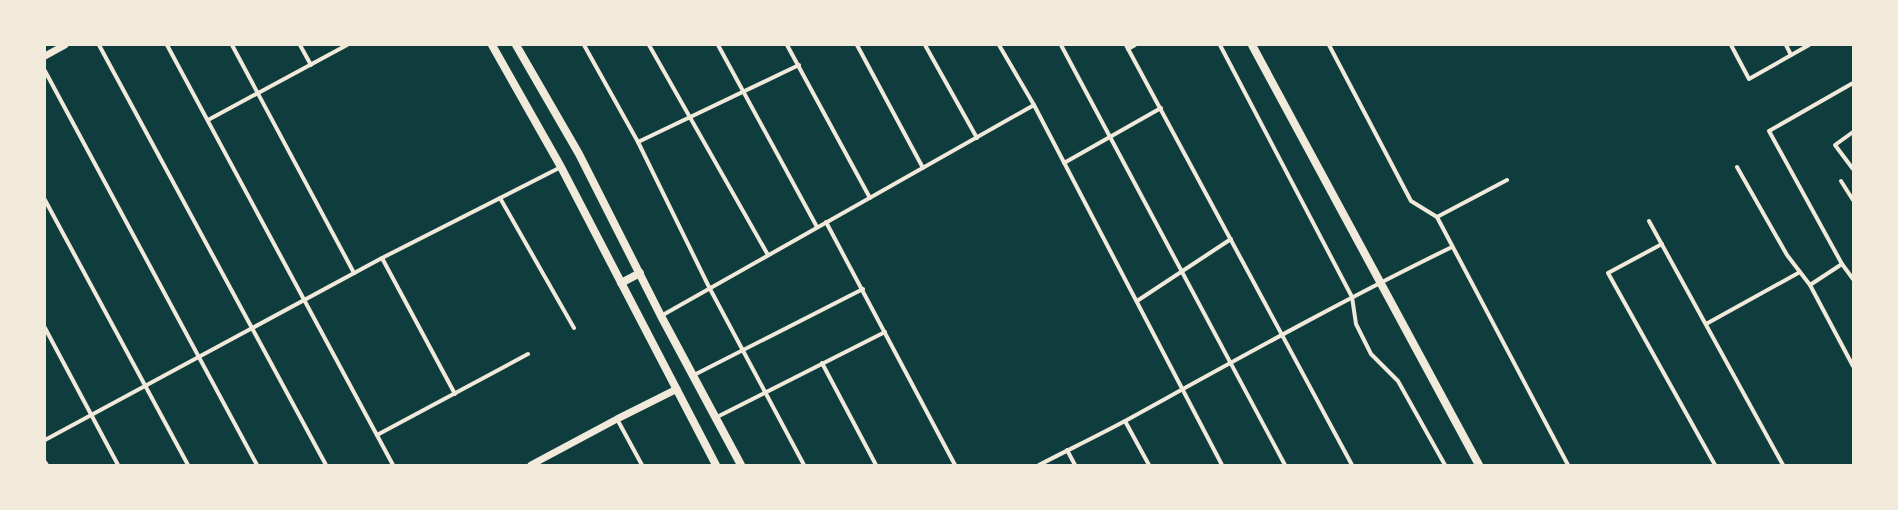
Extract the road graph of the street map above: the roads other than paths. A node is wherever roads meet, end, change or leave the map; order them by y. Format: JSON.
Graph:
{"nodes":[{"id":1,"x":65,"y":45,"type":"edge"},
{"id":2,"x":99,"y":45,"type":"edge"},
{"id":3,"x":167,"y":45,"type":"edge"},
{"id":4,"x":232,"y":45,"type":"edge"},
{"id":5,"x":300,"y":45,"type":"edge"},
{"id":6,"x":347,"y":45,"type":"edge"},
{"id":7,"x":492,"y":45,"type":"edge"},
{"id":8,"x":516,"y":45,"type":"edge"},
{"id":9,"x":584,"y":45,"type":"edge"},
{"id":10,"x":649,"y":45,"type":"edge"},
{"id":11,"x":718,"y":45,"type":"edge"},
{"id":12,"x":787,"y":45,"type":"edge"},
{"id":13,"x":857,"y":45,"type":"edge"},
{"id":14,"x":925,"y":45,"type":"edge"},
{"id":15,"x":999,"y":45,"type":"edge"},
{"id":16,"x":1061,"y":45,"type":"edge"},
{"id":17,"x":1135,"y":45,"type":"edge"},
{"id":18,"x":1220,"y":45,"type":"edge"},
{"id":19,"x":1252,"y":45,"type":"edge"},
{"id":20,"x":1329,"y":45,"type":"edge"},
{"id":21,"x":1731,"y":45,"type":"edge"},
{"id":22,"x":1786,"y":45,"type":"edge"},
{"id":23,"x":1809,"y":45,"type":"edge"},
{"id":24,"x":1127,"y":47,"type":"edge"},
{"id":25,"x":1791,"y":55,"type":"junction"},
{"id":26,"x":45,"y":56,"type":"edge"},
{"id":27,"x":310,"y":65,"type":"junction"},
{"id":28,"x":799,"y":65,"type":"junction"},
{"id":29,"x":45,"y":71,"type":"edge"},
{"id":30,"x":1853,"y":83,"type":"edge"},
{"id":31,"x":744,"y":92,"type":"junction"},
{"id":32,"x":257,"y":93,"type":"junction"},
{"id":33,"x":1034,"y":106,"type":"junction"},
{"id":34,"x":1161,"y":108,"type":"junction"},
{"id":35,"x":690,"y":117,"type":"junction"},
{"id":36,"x":208,"y":120,"type":"junction"},
{"id":37,"x":1853,"y":132,"type":"edge"},
{"id":38,"x":1109,"y":136,"type":"junction"},
{"id":39,"x":977,"y":138,"type":"junction"},
{"id":40,"x":638,"y":142,"type":"junction"},
{"id":41,"x":1064,"y":163,"type":"junction"},
{"id":42,"x":561,"y":166,"type":"junction"},
{"id":43,"x":1737,"y":167,"type":"dead end"},
{"id":44,"x":923,"y":168,"type":"junction"},
{"id":45,"x":1853,"y":169,"type":"edge"},
{"id":46,"x":1507,"y":180,"type":"dead end"},
{"id":47,"x":1841,"y":181,"type":"dead end"},
{"id":48,"x":500,"y":198,"type":"junction"},
{"id":49,"x":870,"y":198,"type":"junction"},
{"id":50,"x":45,"y":200,"type":"edge"},
{"id":51,"x":1853,"y":200,"type":"edge"},
{"id":52,"x":1437,"y":217,"type":"junction"},
{"id":53,"x":826,"y":222,"type":"junction"},
{"id":54,"x":1649,"y":222,"type":"dead end"},
{"id":55,"x":817,"y":227,"type":"junction"},
{"id":56,"x":1231,"y":239,"type":"junction"},
{"id":57,"x":1662,"y":244,"type":"junction"},
{"id":58,"x":1452,"y":247,"type":"junction"},
{"id":59,"x":768,"y":255,"type":"junction"},
{"id":60,"x":382,"y":258,"type":"junction"},
{"id":61,"x":1842,"y":264,"type":"junction"},
{"id":62,"x":1182,"y":270,"type":"junction"},
{"id":63,"x":1800,"y":272,"type":"junction"},
{"id":64,"x":354,"y":273,"type":"junction"},
{"id":65,"x":640,"y":273,"type":"junction"},
{"id":66,"x":1853,"y":279,"type":"edge"},
{"id":67,"x":1380,"y":282,"type":"junction"},
{"id":68,"x":621,"y":283,"type":"junction"},
{"id":69,"x":1810,"y":285,"type":"junction"},
{"id":70,"x":710,"y":288,"type":"junction"},
{"id":71,"x":863,"y":290,"type":"junction"},
{"id":72,"x":1352,"y":297,"type":"junction"},
{"id":73,"x":304,"y":300,"type":"junction"},
{"id":74,"x":1137,"y":301,"type":"junction"},
{"id":75,"x":661,"y":316,"type":"junction"},
{"id":76,"x":1706,"y":324,"type":"junction"},
{"id":77,"x":45,"y":328,"type":"edge"},
{"id":78,"x":252,"y":328,"type":"junction"},
{"id":79,"x":574,"y":328,"type":"dead end"},
{"id":80,"x":885,"y":332,"type":"junction"},
{"id":81,"x":1282,"y":335,"type":"junction"},
{"id":82,"x":743,"y":350,"type":"junction"},
{"id":83,"x":528,"y":354,"type":"dead end"},
{"id":84,"x":199,"y":357,"type":"junction"},
{"id":85,"x":1231,"y":362,"type":"junction"},
{"id":86,"x":822,"y":364,"type":"junction"},
{"id":87,"x":1853,"y":366,"type":"edge"},
{"id":88,"x":694,"y":374,"type":"junction"},
{"id":89,"x":145,"y":386,"type":"junction"},
{"id":90,"x":1183,"y":388,"type":"junction"},
{"id":91,"x":677,"y":389,"type":"junction"},
{"id":92,"x":766,"y":392,"type":"junction"},
{"id":93,"x":455,"y":394,"type":"junction"},
{"id":94,"x":92,"y":414,"type":"junction"},
{"id":95,"x":717,"y":417,"type":"junction"},
{"id":96,"x":617,"y":419,"type":"junction"},
{"id":97,"x":1125,"y":421,"type":"junction"},
{"id":98,"x":377,"y":435,"type":"junction"},
{"id":99,"x":45,"y":440,"type":"edge"},
{"id":100,"x":1067,"y":450,"type":"junction"},
{"id":101,"x":45,"y":462,"type":"edge"},
{"id":102,"x":47,"y":465,"type":"edge"},
{"id":103,"x":118,"y":465,"type":"edge"},
{"id":104,"x":188,"y":465,"type":"edge"},
{"id":105,"x":257,"y":465,"type":"edge"},
{"id":106,"x":326,"y":465,"type":"edge"},
{"id":107,"x":393,"y":465,"type":"edge"},
{"id":108,"x":532,"y":465,"type":"edge"},
{"id":109,"x":642,"y":465,"type":"edge"},
{"id":110,"x":716,"y":465,"type":"edge"},
{"id":111,"x":741,"y":465,"type":"edge"},
{"id":112,"x":804,"y":465,"type":"edge"},
{"id":113,"x":876,"y":465,"type":"edge"},
{"id":114,"x":955,"y":465,"type":"edge"},
{"id":115,"x":1039,"y":465,"type":"edge"},
{"id":116,"x":1075,"y":465,"type":"edge"},
{"id":117,"x":1149,"y":465,"type":"edge"},
{"id":118,"x":1222,"y":465,"type":"edge"},
{"id":119,"x":1285,"y":465,"type":"edge"},
{"id":120,"x":1352,"y":465,"type":"edge"},
{"id":121,"x":1445,"y":465,"type":"edge"},
{"id":122,"x":1479,"y":465,"type":"edge"},
{"id":123,"x":1568,"y":465,"type":"edge"},
{"id":124,"x":1715,"y":465,"type":"edge"},
{"id":125,"x":1783,"y":465,"type":"edge"}],
"edges":[{"from":1,"to":26,"type":"street"},
{"from":2,"to":78,"type":"street"},
{"from":3,"to":36,"type":"street"},
{"from":4,"to":32,"type":"street"},
{"from":5,"to":27,"type":"street"},
{"from":6,"to":27,"type":"street"},
{"from":7,"to":42,"type":"main road"},
{"from":8,"to":65,"type":"main road"},
{"from":9,"to":40,"type":"street"},
{"from":10,"to":35,"type":"street"},
{"from":11,"to":31,"type":"street"},
{"from":12,"to":28,"type":"street"},
{"from":13,"to":44,"type":"street"},
{"from":14,"to":39,"type":"street"},
{"from":15,"to":33,"type":"street"},
{"from":16,"to":38,"type":"street"},
{"from":17,"to":24,"type":"street"},
{"from":18,"to":72,"type":"street"},
{"from":19,"to":67,"type":"main road"},
{"from":20,"to":52,"type":"street"},
{"from":21,"to":25,"type":"street"},
{"from":22,"to":25,"type":"street"},
{"from":23,"to":25,"type":"street"},
{"from":24,"to":34,"type":"street"},
{"from":27,"to":32,"type":"street"},
{"from":28,"to":31,"type":"street"},
{"from":28,"to":49,"type":"street"},
{"from":29,"to":84,"type":"street"},
{"from":30,"to":61,"type":"street"},
{"from":31,"to":35,"type":"street"},
{"from":31,"to":55,"type":"street"},
{"from":32,"to":36,"type":"street"},
{"from":32,"to":64,"type":"street"},
{"from":33,"to":39,"type":"street"},
{"from":33,"to":41,"type":"street"},
{"from":34,"to":38,"type":"street"},
{"from":34,"to":56,"type":"street"},
{"from":35,"to":40,"type":"street"},
{"from":35,"to":59,"type":"street"},
{"from":36,"to":73,"type":"street"},
{"from":37,"to":45,"type":"street"},
{"from":38,"to":41,"type":"street"},
{"from":38,"to":62,"type":"street"},
{"from":39,"to":44,"type":"street"},
{"from":40,"to":70,"type":"street"},
{"from":41,"to":74,"type":"street"},
{"from":42,"to":48,"type":"street"},
{"from":42,"to":68,"type":"main road"},
{"from":43,"to":63,"type":"street"},
{"from":44,"to":49,"type":"street"},
{"from":46,"to":52,"type":"street"},
{"from":47,"to":51,"type":"street"},
{"from":48,"to":60,"type":"street"},
{"from":48,"to":79,"type":"street"},
{"from":49,"to":53,"type":"street"},
{"from":50,"to":89,"type":"street"},
{"from":52,"to":58,"type":"street"},
{"from":53,"to":55,"type":"street"},
{"from":53,"to":71,"type":"street"},
{"from":54,"to":57,"type":"street"},
{"from":55,"to":59,"type":"street"},
{"from":56,"to":62,"type":"street"},
{"from":56,"to":81,"type":"street"},
{"from":57,"to":76,"type":"street"},
{"from":57,"to":124,"type":"street"},
{"from":58,"to":67,"type":"street"},
{"from":58,"to":123,"type":"street"},
{"from":59,"to":70,"type":"street"},
{"from":60,"to":64,"type":"street"},
{"from":60,"to":93,"type":"street"},
{"from":61,"to":66,"type":"street"},
{"from":61,"to":69,"type":"street"},
{"from":62,"to":74,"type":"street"},
{"from":62,"to":85,"type":"street"},
{"from":63,"to":69,"type":"street"},
{"from":63,"to":76,"type":"street"},
{"from":64,"to":73,"type":"street"},
{"from":65,"to":68,"type":"main road"},
{"from":65,"to":75,"type":"main road"},
{"from":67,"to":72,"type":"street"},
{"from":67,"to":122,"type":"main road"},
{"from":68,"to":91,"type":"main road"},
{"from":69,"to":87,"type":"street"},
{"from":70,"to":75,"type":"street"},
{"from":70,"to":82,"type":"street"},
{"from":71,"to":80,"type":"street"},
{"from":71,"to":82,"type":"street"},
{"from":72,"to":81,"type":"street"},
{"from":72,"to":121,"type":"street"},
{"from":73,"to":78,"type":"street"},
{"from":73,"to":98,"type":"street"},
{"from":74,"to":90,"type":"street"},
{"from":75,"to":88,"type":"main road"},
{"from":76,"to":125,"type":"street"},
{"from":77,"to":94,"type":"street"},
{"from":78,"to":84,"type":"street"},
{"from":78,"to":106,"type":"street"},
{"from":80,"to":86,"type":"street"},
{"from":80,"to":114,"type":"street"},
{"from":81,"to":85,"type":"street"},
{"from":81,"to":120,"type":"street"},
{"from":82,"to":88,"type":"street"},
{"from":82,"to":92,"type":"street"},
{"from":83,"to":93,"type":"street"},
{"from":84,"to":89,"type":"street"},
{"from":84,"to":105,"type":"street"},
{"from":85,"to":90,"type":"street"},
{"from":85,"to":119,"type":"street"},
{"from":86,"to":92,"type":"street"},
{"from":86,"to":113,"type":"street"},
{"from":88,"to":95,"type":"main road"},
{"from":89,"to":94,"type":"street"},
{"from":89,"to":104,"type":"street"},
{"from":90,"to":97,"type":"street"},
{"from":90,"to":118,"type":"street"},
{"from":91,"to":96,"type":"street"},
{"from":91,"to":110,"type":"main road"},
{"from":92,"to":95,"type":"street"},
{"from":92,"to":112,"type":"street"},
{"from":93,"to":98,"type":"street"},
{"from":94,"to":99,"type":"street"},
{"from":94,"to":103,"type":"street"},
{"from":95,"to":111,"type":"main road"},
{"from":96,"to":108,"type":"street"},
{"from":96,"to":109,"type":"street"},
{"from":97,"to":100,"type":"street"},
{"from":97,"to":117,"type":"street"},
{"from":98,"to":107,"type":"street"},
{"from":100,"to":115,"type":"street"},
{"from":100,"to":116,"type":"street"},
{"from":101,"to":102,"type":"street"}]}
